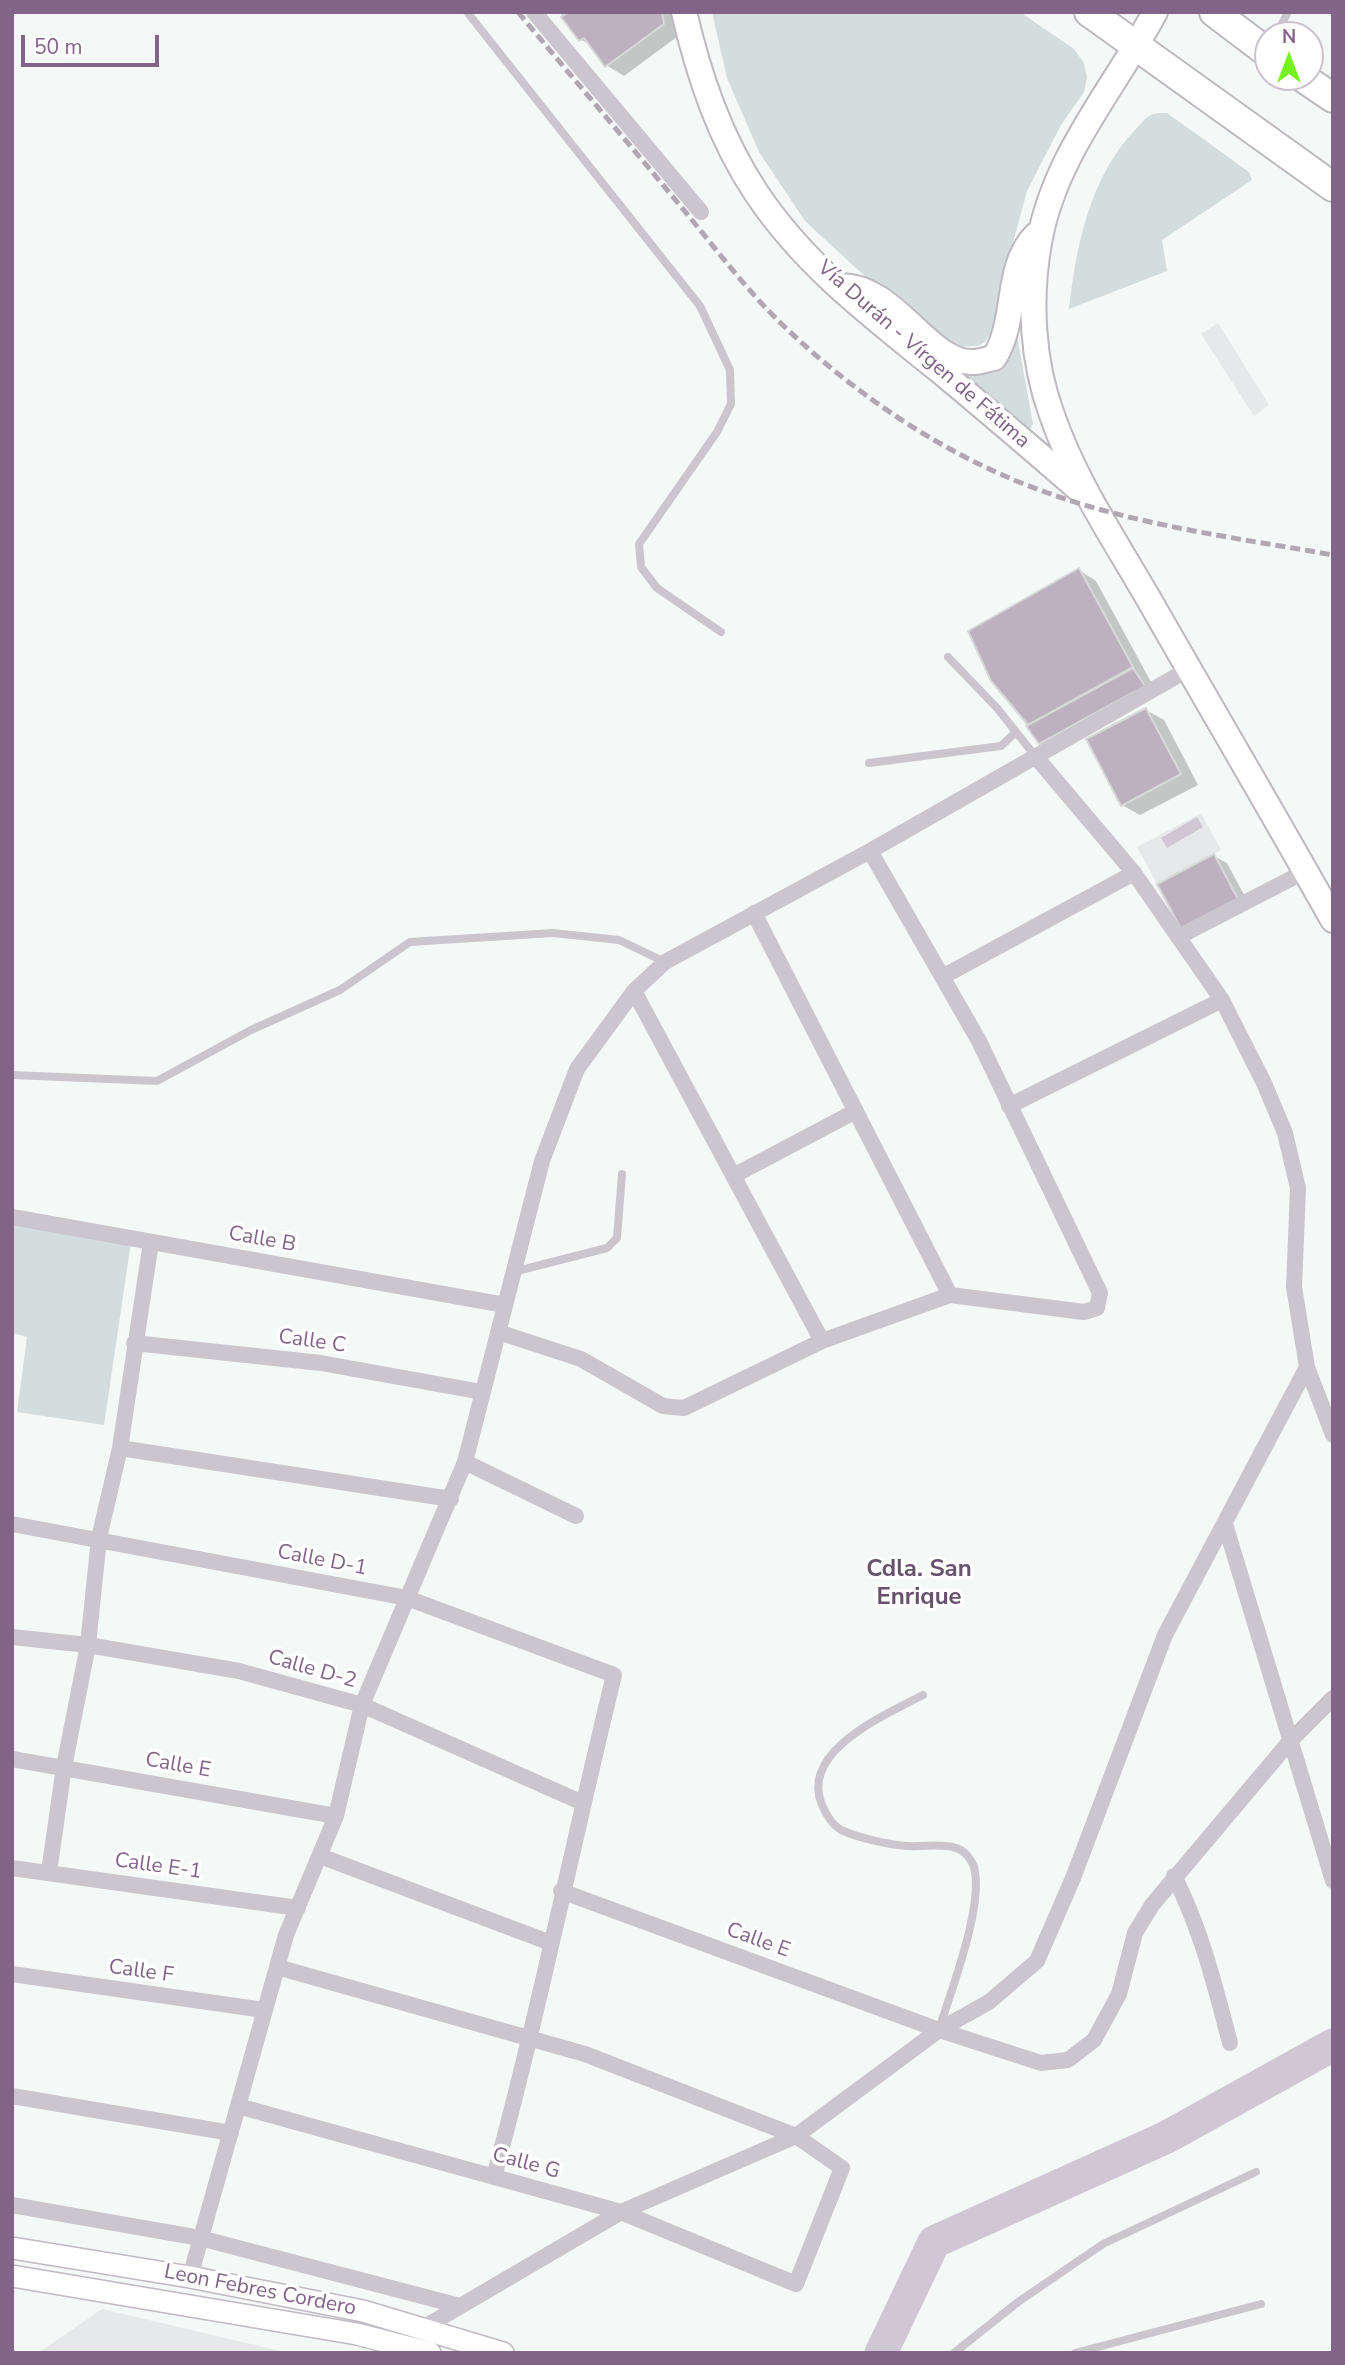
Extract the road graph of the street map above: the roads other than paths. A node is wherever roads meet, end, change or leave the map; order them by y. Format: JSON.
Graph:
{"nodes":[{"id":1,"x":467,"y":12,"type":"edge"},
{"id":2,"x":534,"y":12,"type":"edge"},
{"id":3,"x":684,"y":12,"type":"edge"},
{"id":4,"x":1089,"y":12,"type":"edge"},
{"id":5,"x":1155,"y":12,"type":"edge"},
{"id":6,"x":1217,"y":13,"type":"edge"},
{"id":7,"x":1254,"y":37,"type":"edge"},
{"id":8,"x":1137,"y":47,"type":"junction"},
{"id":9,"x":1333,"y":187,"type":"edge"},
{"id":10,"x":701,"y":212,"type":"dead end"},
{"id":11,"x":1043,"y":228,"type":"junction"},
{"id":12,"x":839,"y":286,"type":"junction"},
{"id":13,"x":1089,"y":499,"type":"junction"},
{"id":14,"x":721,"y":632,"type":"dead end"},
{"id":15,"x":948,"y":657,"type":"dead end"},
{"id":16,"x":1189,"y":669,"type":"junction"},
{"id":17,"x":1016,"y":732,"type":"junction"},
{"id":18,"x":1036,"y":757,"type":"junction"},
{"id":19,"x":870,"y":763,"type":"dead end"},
{"id":20,"x":870,"y":851,"type":"junction"},
{"id":21,"x":1306,"y":871,"type":"junction"},
{"id":22,"x":1134,"y":873,"type":"junction"},
{"id":23,"x":754,"y":913,"type":"junction"},
{"id":24,"x":1333,"y":920,"type":"edge"},
{"id":25,"x":1178,"y":937,"type":"junction"},
{"id":26,"x":665,"y":962,"type":"junction"},
{"id":27,"x":944,"y":976,"type":"junction"},
{"id":28,"x":635,"y":991,"type":"junction"},
{"id":29,"x":1222,"y":1000,"type":"junction"},
{"id":30,"x":12,"y":1075,"type":"edge"},
{"id":31,"x":1009,"y":1106,"type":"junction"},
{"id":32,"x":856,"y":1111,"type":"junction"},
{"id":33,"x":622,"y":1174,"type":"dead end"},
{"id":34,"x":733,"y":1175,"type":"junction"},
{"id":35,"x":12,"y":1217,"type":"edge"},
{"id":36,"x":150,"y":1242,"type":"junction"},
{"id":37,"x":513,"y":1272,"type":"junction"},
{"id":38,"x":950,"y":1295,"type":"junction"},
{"id":39,"x":505,"y":1305,"type":"junction"},
{"id":40,"x":498,"y":1332,"type":"junction"},
{"id":41,"x":822,"y":1341,"type":"junction"},
{"id":42,"x":134,"y":1343,"type":"junction"},
{"id":43,"x":1307,"y":1367,"type":"junction"},
{"id":44,"x":482,"y":1392,"type":"junction"},
{"id":45,"x":1333,"y":1435,"type":"edge"},
{"id":46,"x":120,"y":1448,"type":"junction"},
{"id":47,"x":465,"y":1462,"type":"junction"},
{"id":48,"x":451,"y":1499,"type":"junction"},
{"id":49,"x":576,"y":1516,"type":"dead end"},
{"id":50,"x":12,"y":1524,"type":"edge"},
{"id":51,"x":1225,"y":1524,"type":"junction"},
{"id":52,"x":99,"y":1538,"type":"junction"},
{"id":53,"x":407,"y":1598,"type":"junction"},
{"id":54,"x":12,"y":1637,"type":"edge"},
{"id":55,"x":88,"y":1645,"type":"junction"},
{"id":56,"x":923,"y":1695,"type":"dead end"},
{"id":57,"x":1333,"y":1698,"type":"edge"},
{"id":58,"x":362,"y":1705,"type":"junction"},
{"id":59,"x":1291,"y":1740,"type":"junction"},
{"id":60,"x":12,"y":1759,"type":"edge"},
{"id":61,"x":64,"y":1768,"type":"junction"},
{"id":62,"x":583,"y":1803,"type":"junction"},
{"id":63,"x":337,"y":1816,"type":"junction"},
{"id":64,"x":320,"y":1856,"type":"junction"},
{"id":65,"x":12,"y":1867,"type":"edge"},
{"id":66,"x":49,"y":1872,"type":"junction"},
{"id":67,"x":1174,"y":1876,"type":"junction"},
{"id":68,"x":1333,"y":1881,"type":"edge"},
{"id":69,"x":561,"y":1891,"type":"junction"},
{"id":70,"x":298,"y":1908,"type":"junction"},
{"id":71,"x":551,"y":1943,"type":"junction"},
{"id":72,"x":277,"y":1967,"type":"junction"},
{"id":73,"x":12,"y":1974,"type":"edge"},
{"id":74,"x":264,"y":2010,"type":"junction"},
{"id":75,"x":939,"y":2030,"type":"junction"},
{"id":76,"x":531,"y":2039,"type":"junction"},
{"id":77,"x":1230,"y":2043,"type":"dead end"},
{"id":78,"x":12,"y":2096,"type":"edge"},
{"id":79,"x":238,"y":2106,"type":"junction"},
{"id":80,"x":230,"y":2133,"type":"junction"},
{"id":81,"x":796,"y":2136,"type":"junction"},
{"id":82,"x":1256,"y":2172,"type":"dead end"},
{"id":83,"x":494,"y":2177,"type":"junction"},
{"id":84,"x":12,"y":2205,"type":"edge"},
{"id":85,"x":621,"y":2212,"type":"junction"},
{"id":86,"x":200,"y":2238,"type":"junction"},
{"id":87,"x":12,"y":2248,"type":"edge"},
{"id":88,"x":12,"y":2276,"type":"edge"},
{"id":89,"x":190,"y":2277,"type":"junction"},
{"id":90,"x":1261,"y":2304,"type":"dead end"},
{"id":91,"x":460,"y":2306,"type":"junction"},
{"id":92,"x":423,"y":2328,"type":"junction"},
{"id":93,"x":422,"y":2352,"type":"edge"},
{"id":94,"x":503,"y":2353,"type":"edge"},
{"id":95,"x":954,"y":2353,"type":"edge"},
{"id":96,"x":1075,"y":2353,"type":"edge"}],
"edges":[{"from":1,"to":14,"type":"lane"},
{"from":2,"to":10,"type":"street"},
{"from":3,"to":12,"type":"main road","name":"Vía Durán - Vírgen de Fátima"},
{"from":4,"to":8,"type":"highway"},
{"from":5,"to":8,"type":"main road","name":"Vía Durán - Vírgen de Fátima"},
{"from":6,"to":7,"type":"highway"},
{"from":8,"to":9,"type":"highway"},
{"from":8,"to":11,"type":"main road","name":"Vía Durán - Vírgen de Fátima"},
{"from":11,"to":12,"type":"main road"},
{"from":11,"to":13,"type":"main road","name":"Vía Durán - Vírgen de Fátima"},
{"from":12,"to":13,"type":"main road","name":"Vía Durán - Vírgen de Fátima"},
{"from":13,"to":16,"type":"main road","name":"Vía Durán - Vírgen de Fátima"},
{"from":15,"to":17,"type":"lane"},
{"from":16,"to":18,"type":"street"},
{"from":16,"to":21,"type":"main road","name":"Vía Durán - Vírgen de Fátima"},
{"from":17,"to":18,"type":"lane"},
{"from":17,"to":19,"type":"lane"},
{"from":18,"to":20,"type":"street"},
{"from":18,"to":22,"type":"street"},
{"from":20,"to":23,"type":"street"},
{"from":20,"to":27,"type":"street"},
{"from":21,"to":24,"type":"main road","name":"Vía Durán - Vírgen de Fátima"},
{"from":21,"to":25,"type":"street"},
{"from":22,"to":25,"type":"street"},
{"from":22,"to":27,"type":"street"},
{"from":23,"to":26,"type":"street"},
{"from":23,"to":32,"type":"street"},
{"from":25,"to":29,"type":"street"},
{"from":26,"to":28,"type":"street"},
{"from":26,"to":30,"type":"lane"},
{"from":27,"to":31,"type":"street"},
{"from":28,"to":34,"type":"street"},
{"from":28,"to":37,"type":"street"},
{"from":29,"to":31,"type":"street"},
{"from":29,"to":43,"type":"street"},
{"from":31,"to":38,"type":"street"},
{"from":32,"to":34,"type":"street"},
{"from":32,"to":38,"type":"street"},
{"from":33,"to":37,"type":"lane"},
{"from":34,"to":41,"type":"street"},
{"from":35,"to":36,"type":"street","name":"Calle B"},
{"from":36,"to":39,"type":"street","name":"Calle B"},
{"from":36,"to":42,"type":"street"},
{"from":37,"to":39,"type":"street"},
{"from":38,"to":41,"type":"street"},
{"from":39,"to":40,"type":"street"},
{"from":40,"to":41,"type":"street"},
{"from":40,"to":44,"type":"street"},
{"from":42,"to":44,"type":"street","name":"Calle C"},
{"from":42,"to":46,"type":"street"},
{"from":43,"to":45,"type":"street"},
{"from":43,"to":51,"type":"street"},
{"from":44,"to":47,"type":"street"},
{"from":46,"to":48,"type":"street"},
{"from":46,"to":52,"type":"street"},
{"from":47,"to":48,"type":"street"},
{"from":47,"to":49,"type":"street"},
{"from":48,"to":53,"type":"street"},
{"from":50,"to":52,"type":"street","name":"Calle D-1"},
{"from":51,"to":59,"type":"street"},
{"from":51,"to":75,"type":"street"},
{"from":52,"to":53,"type":"street","name":"Calle D-1"},
{"from":52,"to":55,"type":"street"},
{"from":53,"to":58,"type":"street"},
{"from":53,"to":62,"type":"street","name":"Calle D-1"},
{"from":54,"to":55,"type":"street","name":"Calle D-2"},
{"from":55,"to":58,"type":"street","name":"Calle D-2"},
{"from":55,"to":61,"type":"street"},
{"from":56,"to":75,"type":"lane"},
{"from":57,"to":59,"type":"street","name":"Calle E"},
{"from":58,"to":62,"type":"street","name":"Calle D-2"},
{"from":58,"to":63,"type":"street"},
{"from":59,"to":67,"type":"street","name":"Calle E"},
{"from":59,"to":68,"type":"street"},
{"from":60,"to":61,"type":"street","name":"Calle E"},
{"from":61,"to":63,"type":"street","name":"Calle E"},
{"from":61,"to":66,"type":"street"},
{"from":62,"to":69,"type":"street"},
{"from":63,"to":64,"type":"street"},
{"from":64,"to":70,"type":"street"},
{"from":64,"to":71,"type":"street"},
{"from":65,"to":66,"type":"street","name":"Calle E-1"},
{"from":66,"to":70,"type":"street","name":"Calle E-1"},
{"from":67,"to":75,"type":"street","name":"Calle E"},
{"from":67,"to":77,"type":"street"},
{"from":69,"to":71,"type":"street"},
{"from":69,"to":75,"type":"street","name":"Calle E"},
{"from":70,"to":72,"type":"street"},
{"from":71,"to":76,"type":"street"},
{"from":72,"to":74,"type":"street"},
{"from":72,"to":76,"type":"street"},
{"from":73,"to":74,"type":"street","name":"Calle F"},
{"from":74,"to":79,"type":"street"},
{"from":75,"to":81,"type":"street"},
{"from":76,"to":81,"type":"street"},
{"from":76,"to":83,"type":"street"},
{"from":78,"to":80,"type":"street"},
{"from":79,"to":80,"type":"street"},
{"from":79,"to":83,"type":"street","name":"Calle G"},
{"from":80,"to":86,"type":"street"},
{"from":81,"to":85,"type":"street"},
{"from":81,"to":85,"type":"street","name":"Calle G"},
{"from":82,"to":95,"type":"lane"},
{"from":83,"to":85,"type":"street","name":"Calle G"},
{"from":84,"to":86,"type":"street"},
{"from":85,"to":91,"type":"street"},
{"from":86,"to":89,"type":"street"},
{"from":86,"to":91,"type":"street"},
{"from":87,"to":89,"type":"street","name":"Leon Febres Cordero"},
{"from":88,"to":93,"type":"street","name":"Leon Febres Cordero"},
{"from":89,"to":92,"type":"street","name":"Leon Febres Cordero"},
{"from":90,"to":96,"type":"lane"},
{"from":91,"to":92,"type":"street"},
{"from":92,"to":93,"type":"street"},
{"from":92,"to":94,"type":"street","name":"Leon Febres Cordero"}]}
